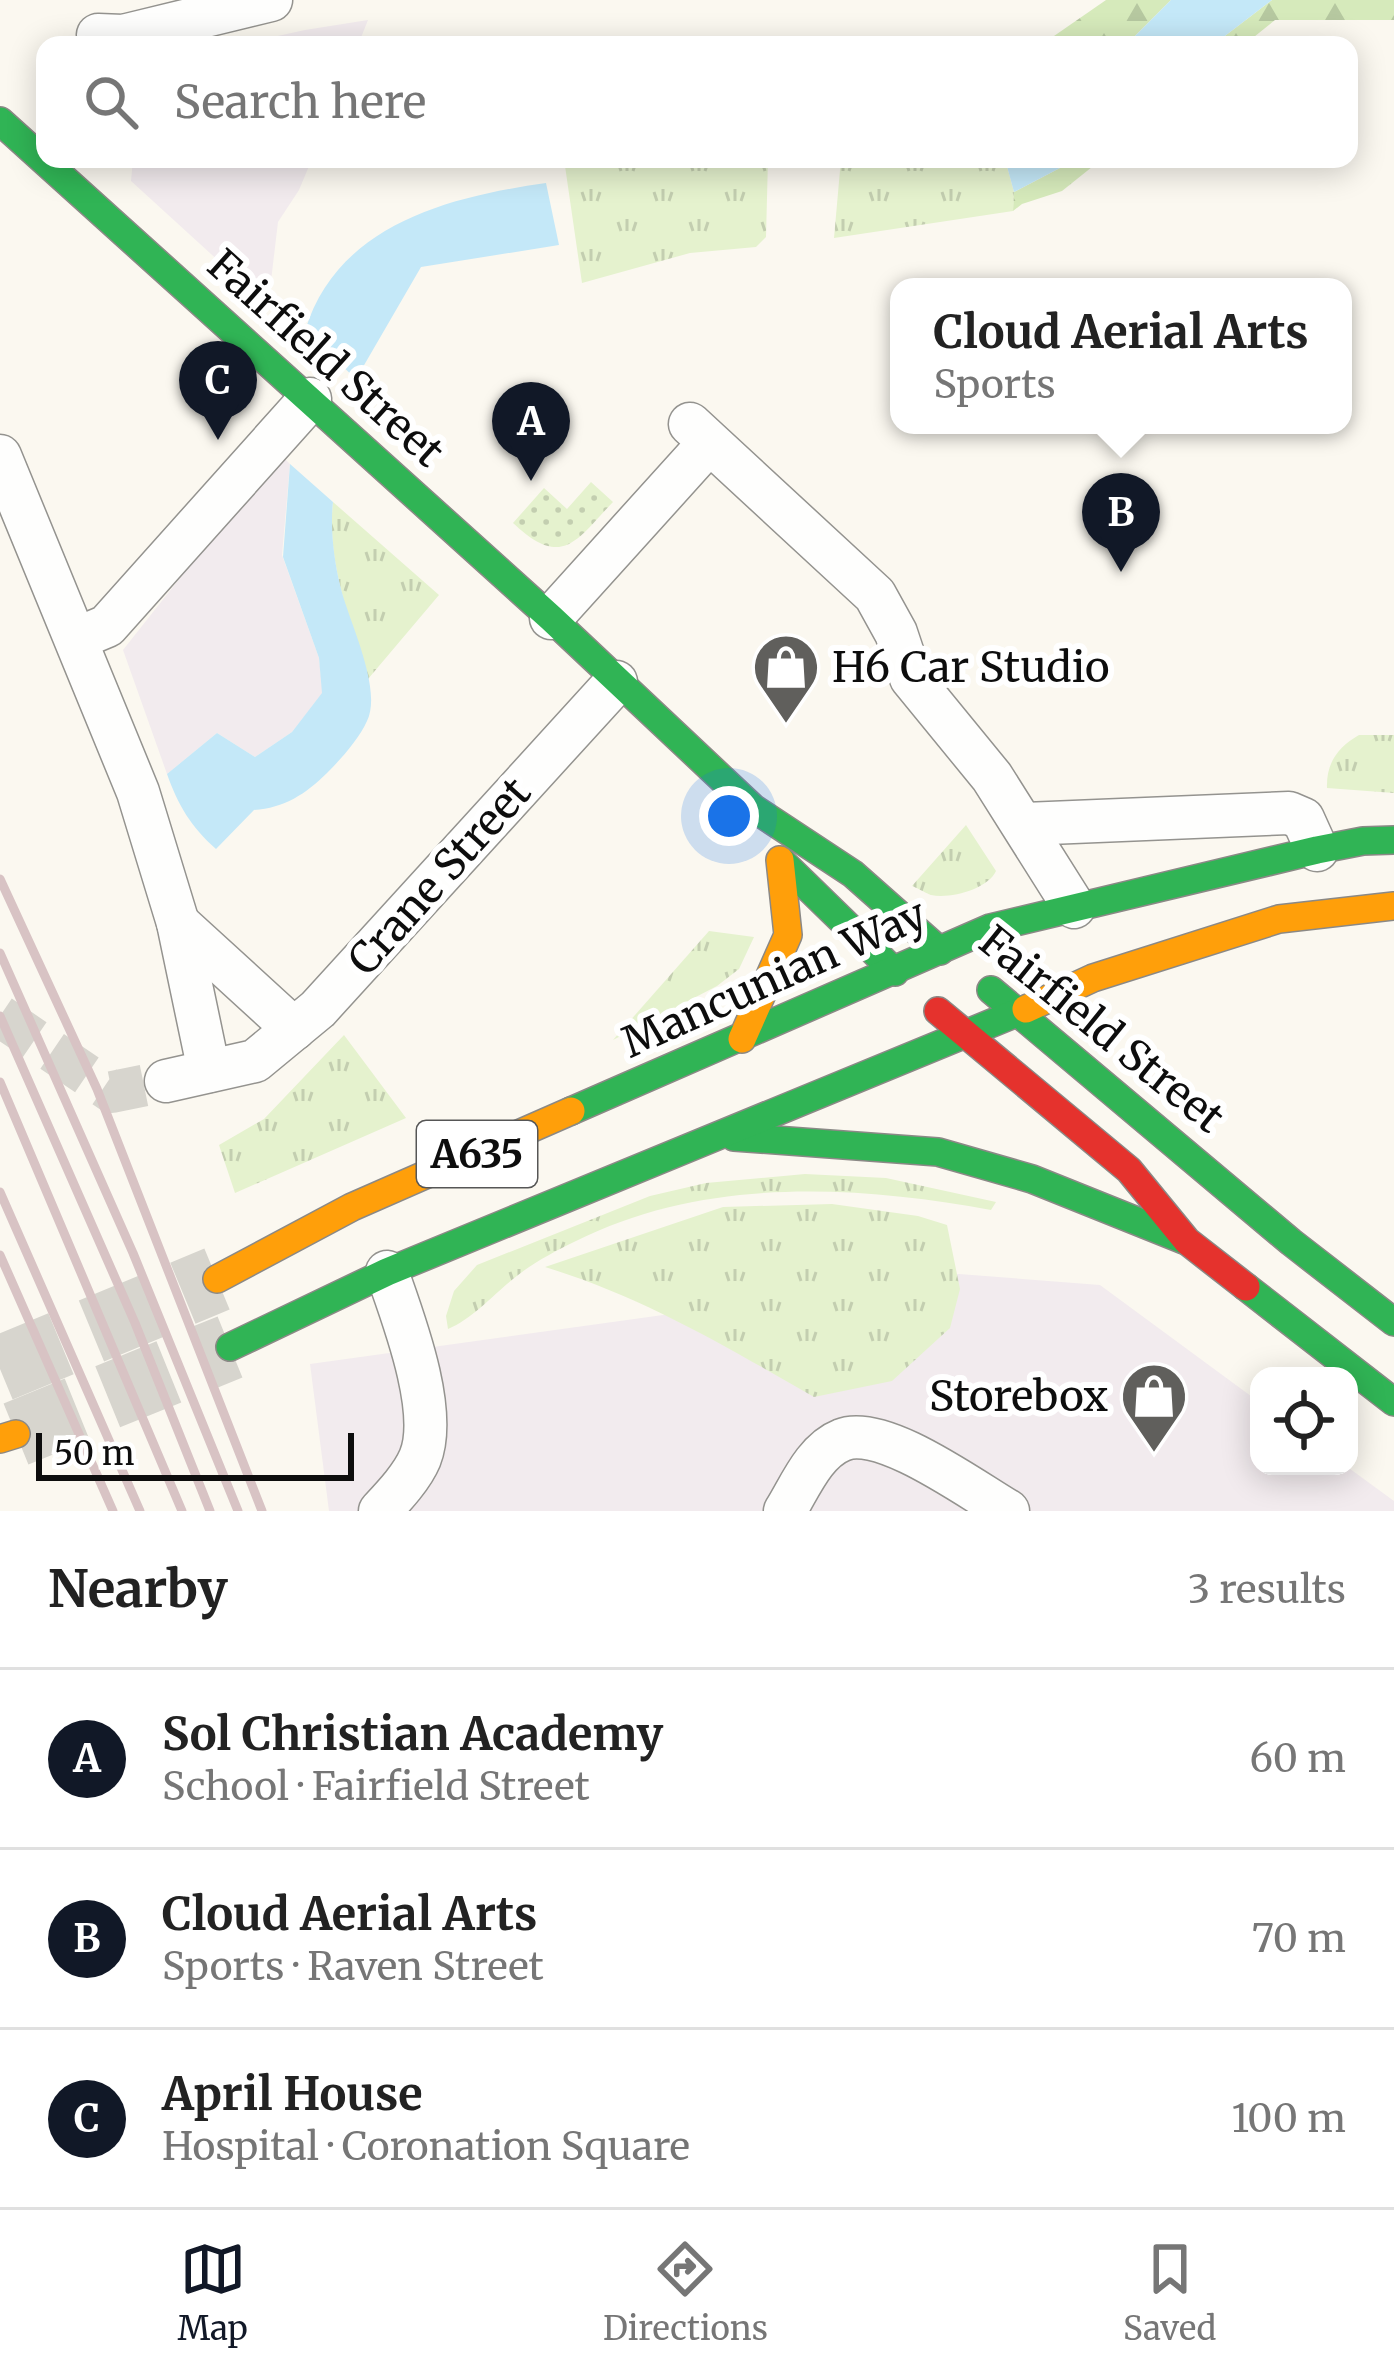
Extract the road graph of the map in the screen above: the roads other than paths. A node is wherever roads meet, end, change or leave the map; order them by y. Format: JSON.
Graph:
{"nodes":[{"id":1,"x":271,"y":0,"type":"edge"},
{"id":2,"x":98,"y":27,"type":"edge"},
{"id":3,"x":0,"y":121,"type":"edge"},
{"id":4,"x":36,"y":151,"type":"edge"},
{"id":5,"x":56,"y":168,"type":"edge"},
{"id":6,"x":310,"y":400,"type":"junction"},
{"id":7,"x":0,"y":456,"type":"edge"},
{"id":8,"x":550,"y":618,"type":"junction"},
{"id":9,"x":76,"y":639,"type":"junction"},
{"id":10,"x":616,"y":682,"type":"junction"},
{"id":11,"x":754,"y":808,"type":"junction"},
{"id":12,"x":1025,"y":824,"type":"junction"},
{"id":13,"x":1394,"y":840,"type":"edge"},
{"id":14,"x":1317,"y":850,"type":"junction"},
{"id":15,"x":780,"y":860,"type":"junction"},
{"id":16,"x":1394,"y":906,"type":"edge"},
{"id":17,"x":1074,"y":907,"type":"junction"},
{"id":18,"x":178,"y":923,"type":"junction"},
{"id":19,"x":940,"y":951,"type":"junction"},
{"id":20,"x":909,"y":985,"type":"junction"},
{"id":21,"x":1018,"y":1011,"type":"junction"},
{"id":22,"x":294,"y":1029,"type":"junction"},
{"id":23,"x":967,"y":1037,"type":"junction"},
{"id":24,"x":742,"y":1039,"type":"junction"},
{"id":25,"x":209,"y":1071,"type":"junction"},
{"id":26,"x":166,"y":1081,"type":"tunnel mouth"},
{"id":27,"x":718,"y":1135,"type":"junction"},
{"id":28,"x":1187,"y":1241,"type":"junction"},
{"id":29,"x":388,"y":1272,"type":"junction"},
{"id":30,"x":217,"y":1279,"type":"tunnel mouth"},
{"id":31,"x":1394,"y":1322,"type":"edge"},
{"id":32,"x":230,"y":1347,"type":"tunnel mouth"},
{"id":33,"x":1394,"y":1402,"type":"edge"},
{"id":34,"x":401,"y":1504,"type":"edge"},
{"id":35,"x":784,"y":1511,"type":"edge"},
{"id":36,"x":1008,"y":1511,"type":"edge"}],
"edges":[{"from":1,"to":2,"type":"street"},
{"from":3,"to":4,"type":"main road","name":"Fairfield Street"},
{"from":5,"to":6,"type":"main road","name":"Fairfield Street"},
{"from":6,"to":8,"type":"main road","name":"Fairfield Street"},
{"from":6,"to":9,"type":"street"},
{"from":7,"to":9,"type":"street"},
{"from":8,"to":10,"type":"main road","name":"Fairfield Street"},
{"from":8,"to":12,"type":"street"},
{"from":9,"to":18,"type":"street"},
{"from":10,"to":11,"type":"main road","name":"Fairfield Street"},
{"from":10,"to":22,"type":"street","name":"Crane Street"},
{"from":11,"to":15,"type":"main road","name":"Fairfield Street"},
{"from":11,"to":19,"type":"main road","name":"Fairfield Street"},
{"from":12,"to":14,"type":"street"},
{"from":12,"to":17,"type":"street"},
{"from":13,"to":14,"type":"main road","name":"Mancunian Way","number":"A635"},
{"from":14,"to":17,"type":"main road","name":"Mancunian Way","number":"A635"},
{"from":15,"to":20,"type":"main road","name":"Fairfield Street"},
{"from":15,"to":24,"type":"main road"},
{"from":16,"to":21,"type":"main road","number":"A635"},
{"from":17,"to":19,"type":"main road","name":"Mancunian Way","number":"A635"},
{"from":18,"to":22,"type":"street"},
{"from":18,"to":25,"type":"street"},
{"from":19,"to":20,"type":"main road","name":"Mancunian Way","number":"A635"},
{"from":19,"to":21,"type":"main road","name":"Fairfield Street"},
{"from":20,"to":23,"type":"main road","name":"Fairfield Street","number":"A635"},
{"from":20,"to":24,"type":"main road","name":"Mancunian Way","number":"A635"},
{"from":21,"to":23,"type":"main road","number":"A635"},
{"from":21,"to":31,"type":"main road","name":"Fairfield Street"},
{"from":22,"to":25,"type":"street","name":"Crane Street"},
{"from":23,"to":27,"type":"main road","number":"A635"},
{"from":23,"to":28,"type":"main road","name":"Fairfield Street","number":"A635"},
{"from":24,"to":30,"type":"main road","name":"Mancunian Way","number":"A635"},
{"from":25,"to":26,"type":"street"},
{"from":27,"to":28,"type":"main road","name":"Fairfield Street","number":"A635"},
{"from":27,"to":29,"type":"main road","number":"A635"},
{"from":28,"to":33,"type":"main road","name":"Fairfield Street","number":"A635"},
{"from":29,"to":32,"type":"main road","number":"A635"},
{"from":29,"to":34,"type":"street"},
{"from":35,"to":36,"type":"street"}]}
